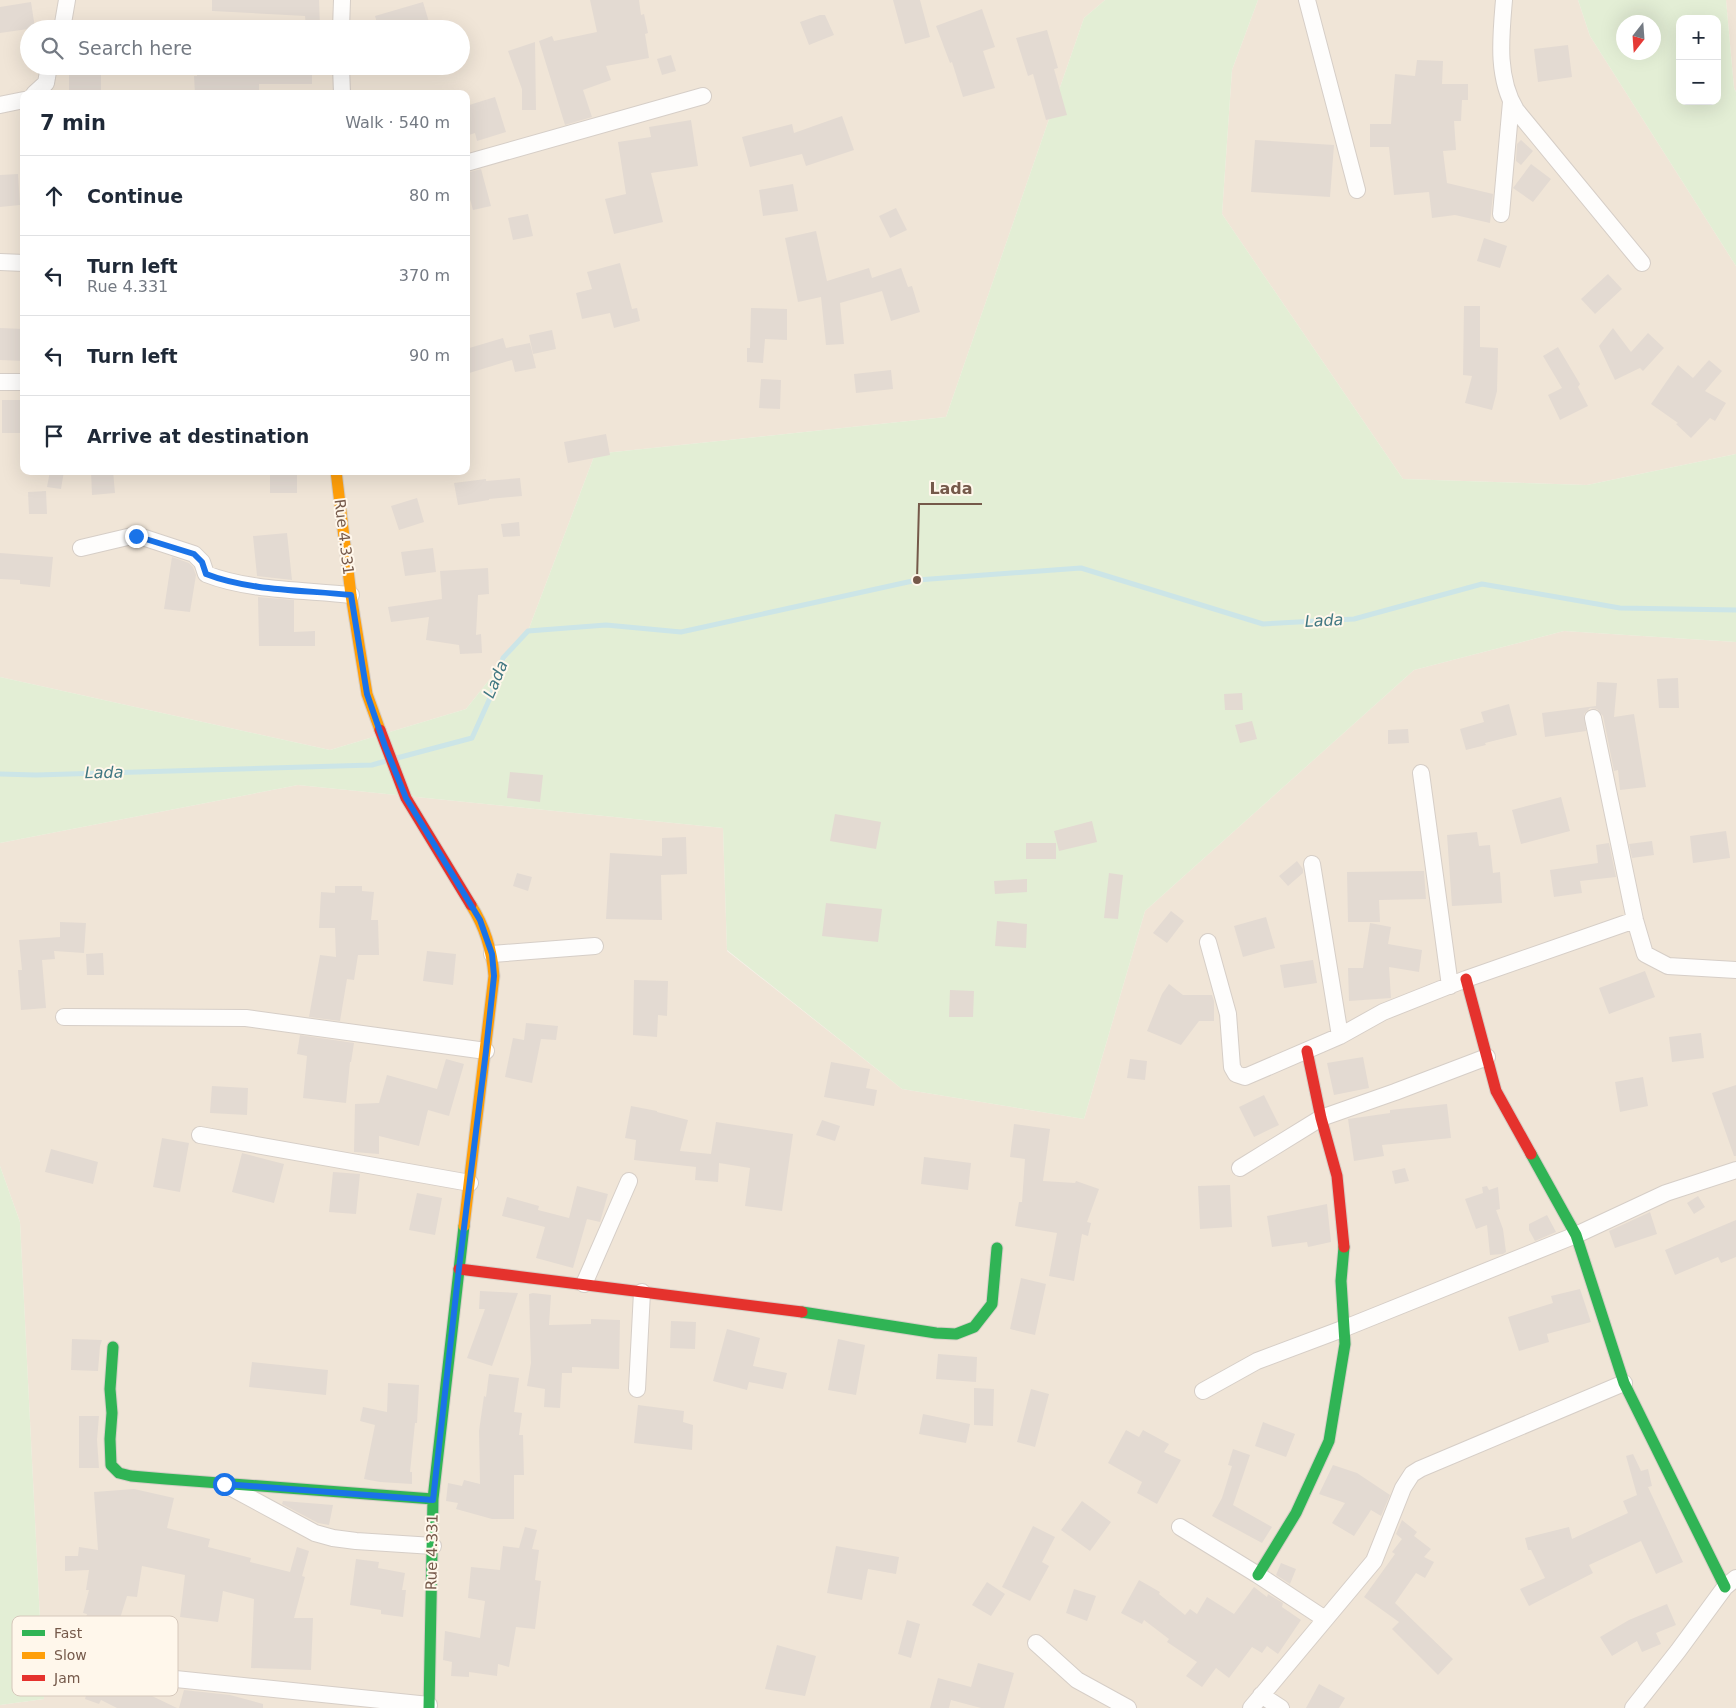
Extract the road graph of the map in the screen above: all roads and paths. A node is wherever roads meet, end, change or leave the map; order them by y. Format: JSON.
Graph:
{"nodes":[{"id":1,"x":67,"y":0,"type":"edge"},
{"id":2,"x":342,"y":0,"type":"edge"},
{"id":3,"x":1307,"y":0,"type":"edge"},
{"id":4,"x":1504,"y":0,"type":"edge"},
{"id":5,"x":64,"y":20,"type":"edge"},
{"id":6,"x":341,"y":20,"type":"edge"},
{"id":7,"x":47,"y":75,"type":"edge"},
{"id":8,"x":341,"y":75,"type":"edge"},
{"id":9,"x":38,"y":90,"type":"edge"},
{"id":10,"x":342,"y":90,"type":"edge"},
{"id":11,"x":703,"y":96,"type":"dead end"},
{"id":12,"x":20,"y":101,"type":"edge"},
{"id":13,"x":1511,"y":102,"type":"junction"},
{"id":14,"x":0,"y":105,"type":"edge"},
{"id":15,"x":470,"y":163,"type":"edge"},
{"id":16,"x":1358,"y":190,"type":"dead end"},
{"id":17,"x":1501,"y":214,"type":"dead end"},
{"id":18,"x":0,"y":262,"type":"edge"},
{"id":19,"x":20,"y":263,"type":"edge"},
{"id":20,"x":1642,"y":263,"type":"dead end"},
{"id":21,"x":0,"y":382,"type":"edge"},
{"id":22,"x":20,"y":382,"type":"edge"},
{"id":23,"x":336,"y":475,"type":"edge"},
{"id":24,"x":81,"y":548,"type":"dead end"},
{"id":25,"x":351,"y":595,"type":"junction"},
{"id":26,"x":1593,"y":718,"type":"dead end"},
{"id":27,"x":1420,"y":774,"type":"dead end"},
{"id":28,"x":1312,"y":864,"type":"dead end"},
{"id":29,"x":1635,"y":920,"type":"junction"},
{"id":30,"x":1208,"y":942,"type":"dead end"},
{"id":31,"x":595,"y":946,"type":"dead end"},
{"id":32,"x":492,"y":954,"type":"junction"},
{"id":33,"x":1736,"y":970,"type":"edge"},
{"id":34,"x":1466,"y":980,"type":"junction"},
{"id":35,"x":1450,"y":986,"type":"junction"},
{"id":36,"x":64,"y":1017,"type":"dead end"},
{"id":37,"x":1340,"y":1036,"type":"junction"},
{"id":38,"x":486,"y":1051,"type":"junction"},
{"id":39,"x":1307,"y":1051,"type":"junction"},
{"id":40,"x":1487,"y":1057,"type":"junction"},
{"id":41,"x":1321,"y":1118,"type":"junction"},
{"id":42,"x":200,"y":1135,"type":"dead end"},
{"id":43,"x":1240,"y":1168,"type":"dead end"},
{"id":44,"x":1736,"y":1170,"type":"edge"},
{"id":45,"x":629,"y":1181,"type":"dead end"},
{"id":46,"x":470,"y":1183,"type":"junction"},
{"id":47,"x":1576,"y":1235,"type":"junction"},
{"id":48,"x":997,"y":1248,"type":"dead end"},
{"id":49,"x":459,"y":1268,"type":"junction"},
{"id":50,"x":584,"y":1284,"type":"junction"},
{"id":51,"x":642,"y":1292,"type":"junction"},
{"id":52,"x":1346,"y":1328,"type":"junction"},
{"id":53,"x":113,"y":1347,"type":"dead end"},
{"id":54,"x":1624,"y":1383,"type":"junction"},
{"id":55,"x":636,"y":1389,"type":"dead end"},
{"id":56,"x":1203,"y":1391,"type":"dead end"},
{"id":57,"x":224,"y":1484,"type":"junction"},
{"id":58,"x":433,"y":1500,"type":"junction"},
{"id":59,"x":1180,"y":1527,"type":"dead end"},
{"id":60,"x":433,"y":1546,"type":"junction"},
{"id":61,"x":1258,"y":1575,"type":"junction"},
{"id":62,"x":1731,"y":1583,"type":"edge"},
{"id":63,"x":1325,"y":1618,"type":"junction"},
{"id":64,"x":1036,"y":1643,"type":"dead end"},
{"id":65,"x":178,"y":1680,"type":"edge"},
{"id":66,"x":1261,"y":1695,"type":"junction"},
{"id":67,"x":429,"y":1707,"type":"edge"},
{"id":68,"x":1128,"y":1708,"type":"edge"},
{"id":69,"x":1250,"y":1708,"type":"edge"},
{"id":70,"x":1281,"y":1708,"type":"edge"},
{"id":71,"x":1632,"y":1708,"type":"edge"}],
"edges":[{"from":1,"to":5,"type":"street"},
{"from":2,"to":6,"type":"street"},
{"from":3,"to":16,"type":"street"},
{"from":4,"to":13,"type":"street"},
{"from":7,"to":9,"type":"street"},
{"from":8,"to":10,"type":"street"},
{"from":11,"to":15,"type":"street"},
{"from":12,"to":14,"type":"street"},
{"from":13,"to":17,"type":"street"},
{"from":13,"to":20,"type":"street"},
{"from":18,"to":19,"type":"street"},
{"from":21,"to":22,"type":"street"},
{"from":23,"to":25,"type":"street","name":"Rue 4.331"},
{"from":24,"to":25,"type":"street"},
{"from":25,"to":32,"type":"street","name":"Rue 4.331"},
{"from":26,"to":29,"type":"street"},
{"from":27,"to":35,"type":"street"},
{"from":28,"to":37,"type":"street"},
{"from":29,"to":33,"type":"street"},
{"from":29,"to":34,"type":"street"},
{"from":30,"to":39,"type":"street"},
{"from":31,"to":32,"type":"street"},
{"from":32,"to":38,"type":"street","name":"Rue 4.331"},
{"from":34,"to":35,"type":"street"},
{"from":34,"to":40,"type":"street"},
{"from":35,"to":37,"type":"street"},
{"from":36,"to":38,"type":"street"},
{"from":37,"to":39,"type":"street"},
{"from":38,"to":46,"type":"street","name":"Rue 4.331"},
{"from":39,"to":41,"type":"street"},
{"from":40,"to":41,"type":"street"},
{"from":40,"to":47,"type":"street"},
{"from":41,"to":43,"type":"street"},
{"from":41,"to":52,"type":"street"},
{"from":42,"to":46,"type":"street"},
{"from":44,"to":47,"type":"street"},
{"from":45,"to":50,"type":"street"},
{"from":46,"to":49,"type":"street","name":"Rue 4.331"},
{"from":47,"to":52,"type":"street"},
{"from":47,"to":54,"type":"street"},
{"from":48,"to":51,"type":"street"},
{"from":49,"to":50,"type":"street"},
{"from":49,"to":58,"type":"street","name":"Rue 4.331"},
{"from":50,"to":51,"type":"street"},
{"from":51,"to":55,"type":"street"},
{"from":52,"to":56,"type":"street"},
{"from":52,"to":61,"type":"street"},
{"from":53,"to":57,"type":"street"},
{"from":54,"to":62,"type":"street"},
{"from":54,"to":63,"type":"street"},
{"from":57,"to":58,"type":"street"},
{"from":57,"to":60,"type":"street"},
{"from":58,"to":60,"type":"street","name":"Rue 4.331"},
{"from":59,"to":61,"type":"street"},
{"from":60,"to":67,"type":"street","name":"Rue 4.331"},
{"from":61,"to":63,"type":"street"},
{"from":62,"to":71,"type":"street"},
{"from":63,"to":66,"type":"street"},
{"from":64,"to":68,"type":"street"},
{"from":65,"to":67,"type":"street"},
{"from":66,"to":69,"type":"street"},
{"from":66,"to":70,"type":"street"}]}
